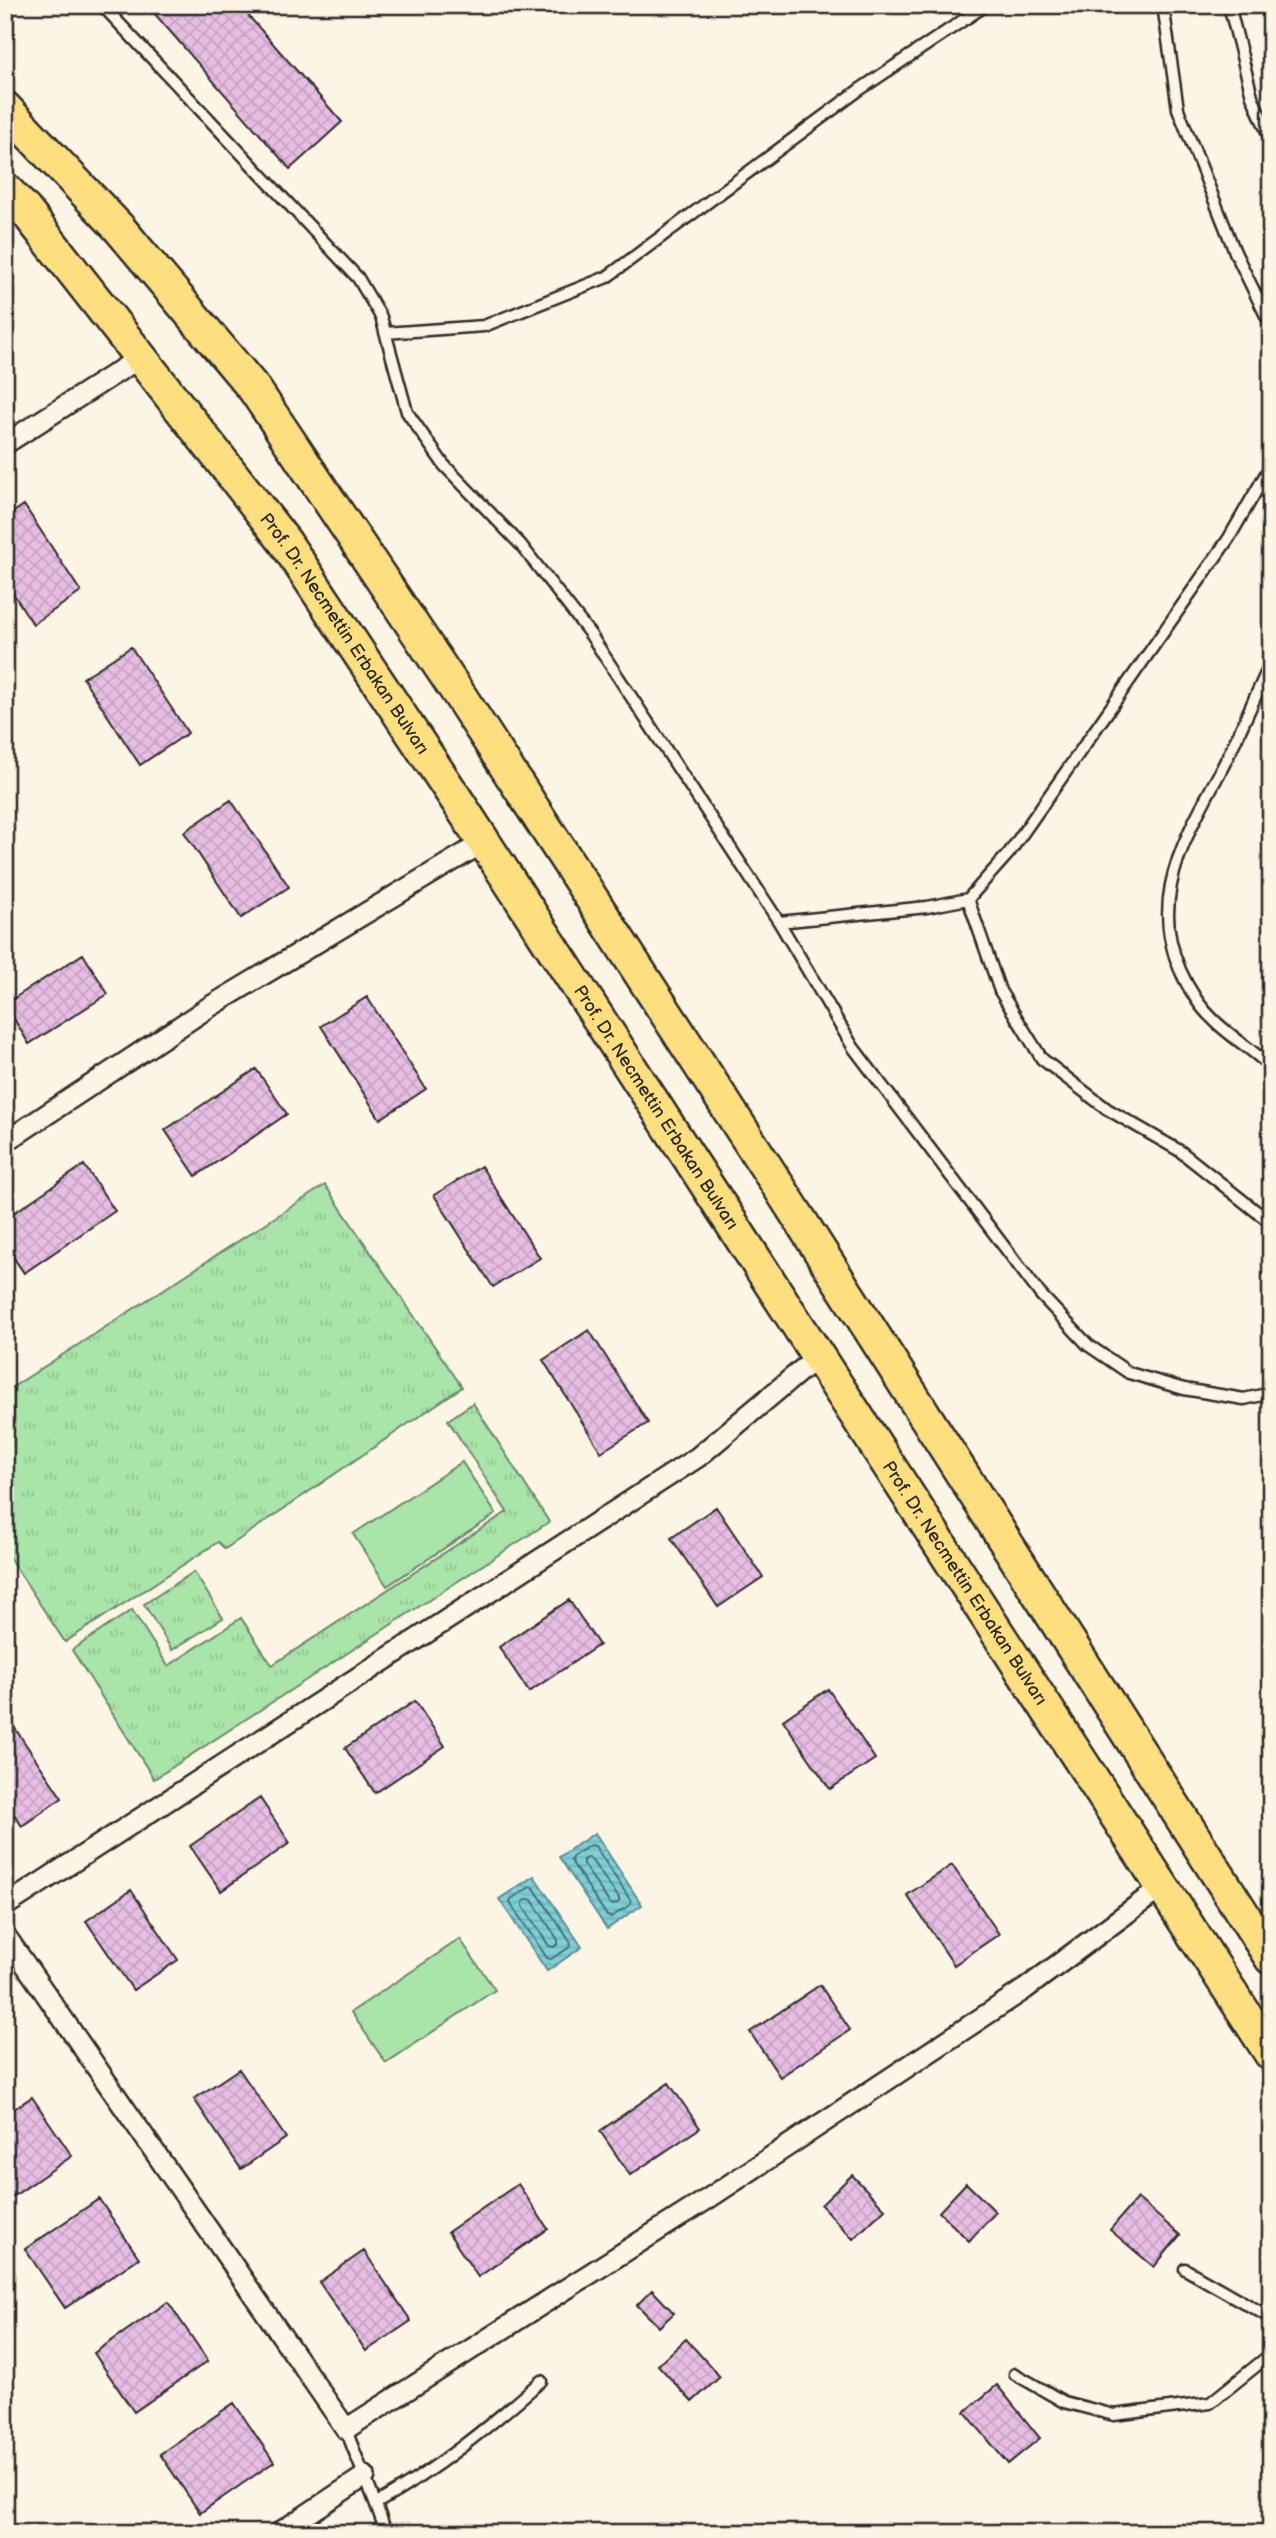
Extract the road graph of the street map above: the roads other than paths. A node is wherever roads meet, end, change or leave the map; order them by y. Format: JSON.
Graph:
{"nodes":[{"id":1,"x":102,"y":5,"type":"edge"},
{"id":2,"x":986,"y":5,"type":"edge"},
{"id":3,"x":1163,"y":5,"type":"edge"},
{"id":4,"x":1228,"y":5,"type":"edge"},
{"id":5,"x":5,"y":108,"type":"edge"},
{"id":6,"x":1271,"y":141,"type":"edge"},
{"id":7,"x":5,"y":189,"type":"edge"},
{"id":8,"x":1271,"y":326,"type":"edge"},
{"id":9,"x":386,"y":333,"type":"junction"},
{"id":10,"x":141,"y":357,"type":"junction"},
{"id":11,"x":5,"y":444,"type":"edge"},
{"id":12,"x":1271,"y":465,"type":"edge"},
{"id":13,"x":1271,"y":663,"type":"edge"},
{"id":14,"x":484,"y":842,"type":"junction"},
{"id":15,"x":968,"y":899,"type":"junction"},
{"id":16,"x":779,"y":922,"type":"junction"},
{"id":17,"x":1271,"y":1067,"type":"edge"},
{"id":18,"x":5,"y":1142,"type":"edge"},
{"id":19,"x":1271,"y":1223,"type":"edge"},
{"id":20,"x":817,"y":1357,"type":"junction"},
{"id":21,"x":1271,"y":1393,"type":"edge"},
{"id":22,"x":1162,"y":1887,"type":"junction"},
{"id":23,"x":5,"y":1906,"type":"edge"},
{"id":24,"x":5,"y":1935,"type":"edge"},
{"id":25,"x":1271,"y":1958,"type":"edge"},
{"id":26,"x":1271,"y":2053,"type":"edge"},
{"id":27,"x":1185,"y":2269,"type":"dead end"},
{"id":28,"x":1271,"y":2318,"type":"edge"},
{"id":29,"x":1271,"y":2354,"type":"edge"},
{"id":30,"x":1016,"y":2374,"type":"dead end"},
{"id":31,"x":541,"y":2381,"type":"dead end"},
{"id":32,"x":346,"y":2429,"type":"junction"},
{"id":33,"x":365,"y":2476,"type":"junction"},
{"id":34,"x":377,"y":2502,"type":"junction"},
{"id":35,"x":279,"y":2533,"type":"edge"},
{"id":36,"x":386,"y":2533,"type":"edge"}],
"edges":[{"from":1,"to":9,"type":"lane"},
{"from":2,"to":9,"type":"lane"},
{"from":3,"to":8,"type":"lane"},
{"from":4,"to":6,"type":"lane"},
{"from":5,"to":25,"type":"main road"},
{"from":7,"to":10,"type":"main road","name":"Prof. Dr. Necmettin Erbakan Bulvarı"},
{"from":9,"to":16,"type":"lane"},
{"from":10,"to":11,"type":"street"},
{"from":10,"to":14,"type":"main road","name":"Prof. Dr. Necmettin Erbakan Bulvarı"},
{"from":12,"to":15,"type":"lane"},
{"from":13,"to":17,"type":"lane"},
{"from":14,"to":18,"type":"street"},
{"from":14,"to":20,"type":"main road","name":"Prof. Dr. Necmettin Erbakan Bulvarı"},
{"from":15,"to":16,"type":"lane"},
{"from":15,"to":19,"type":"lane"},
{"from":16,"to":21,"type":"lane"},
{"from":20,"to":22,"type":"main road","name":"Prof. Dr. Necmettin Erbakan Bulvarı"},
{"from":20,"to":23,"type":"street"},
{"from":22,"to":26,"type":"main road","name":"Prof. Dr. Necmettin Erbakan Bulvarı"},
{"from":22,"to":32,"type":"street"},
{"from":24,"to":32,"type":"street"},
{"from":27,"to":28,"type":"lane"},
{"from":29,"to":30,"type":"lane"},
{"from":31,"to":34,"type":"lane"},
{"from":32,"to":33,"type":"lane"},
{"from":33,"to":34,"type":"lane"},
{"from":33,"to":35,"type":"street"},
{"from":34,"to":36,"type":"lane"}]}
